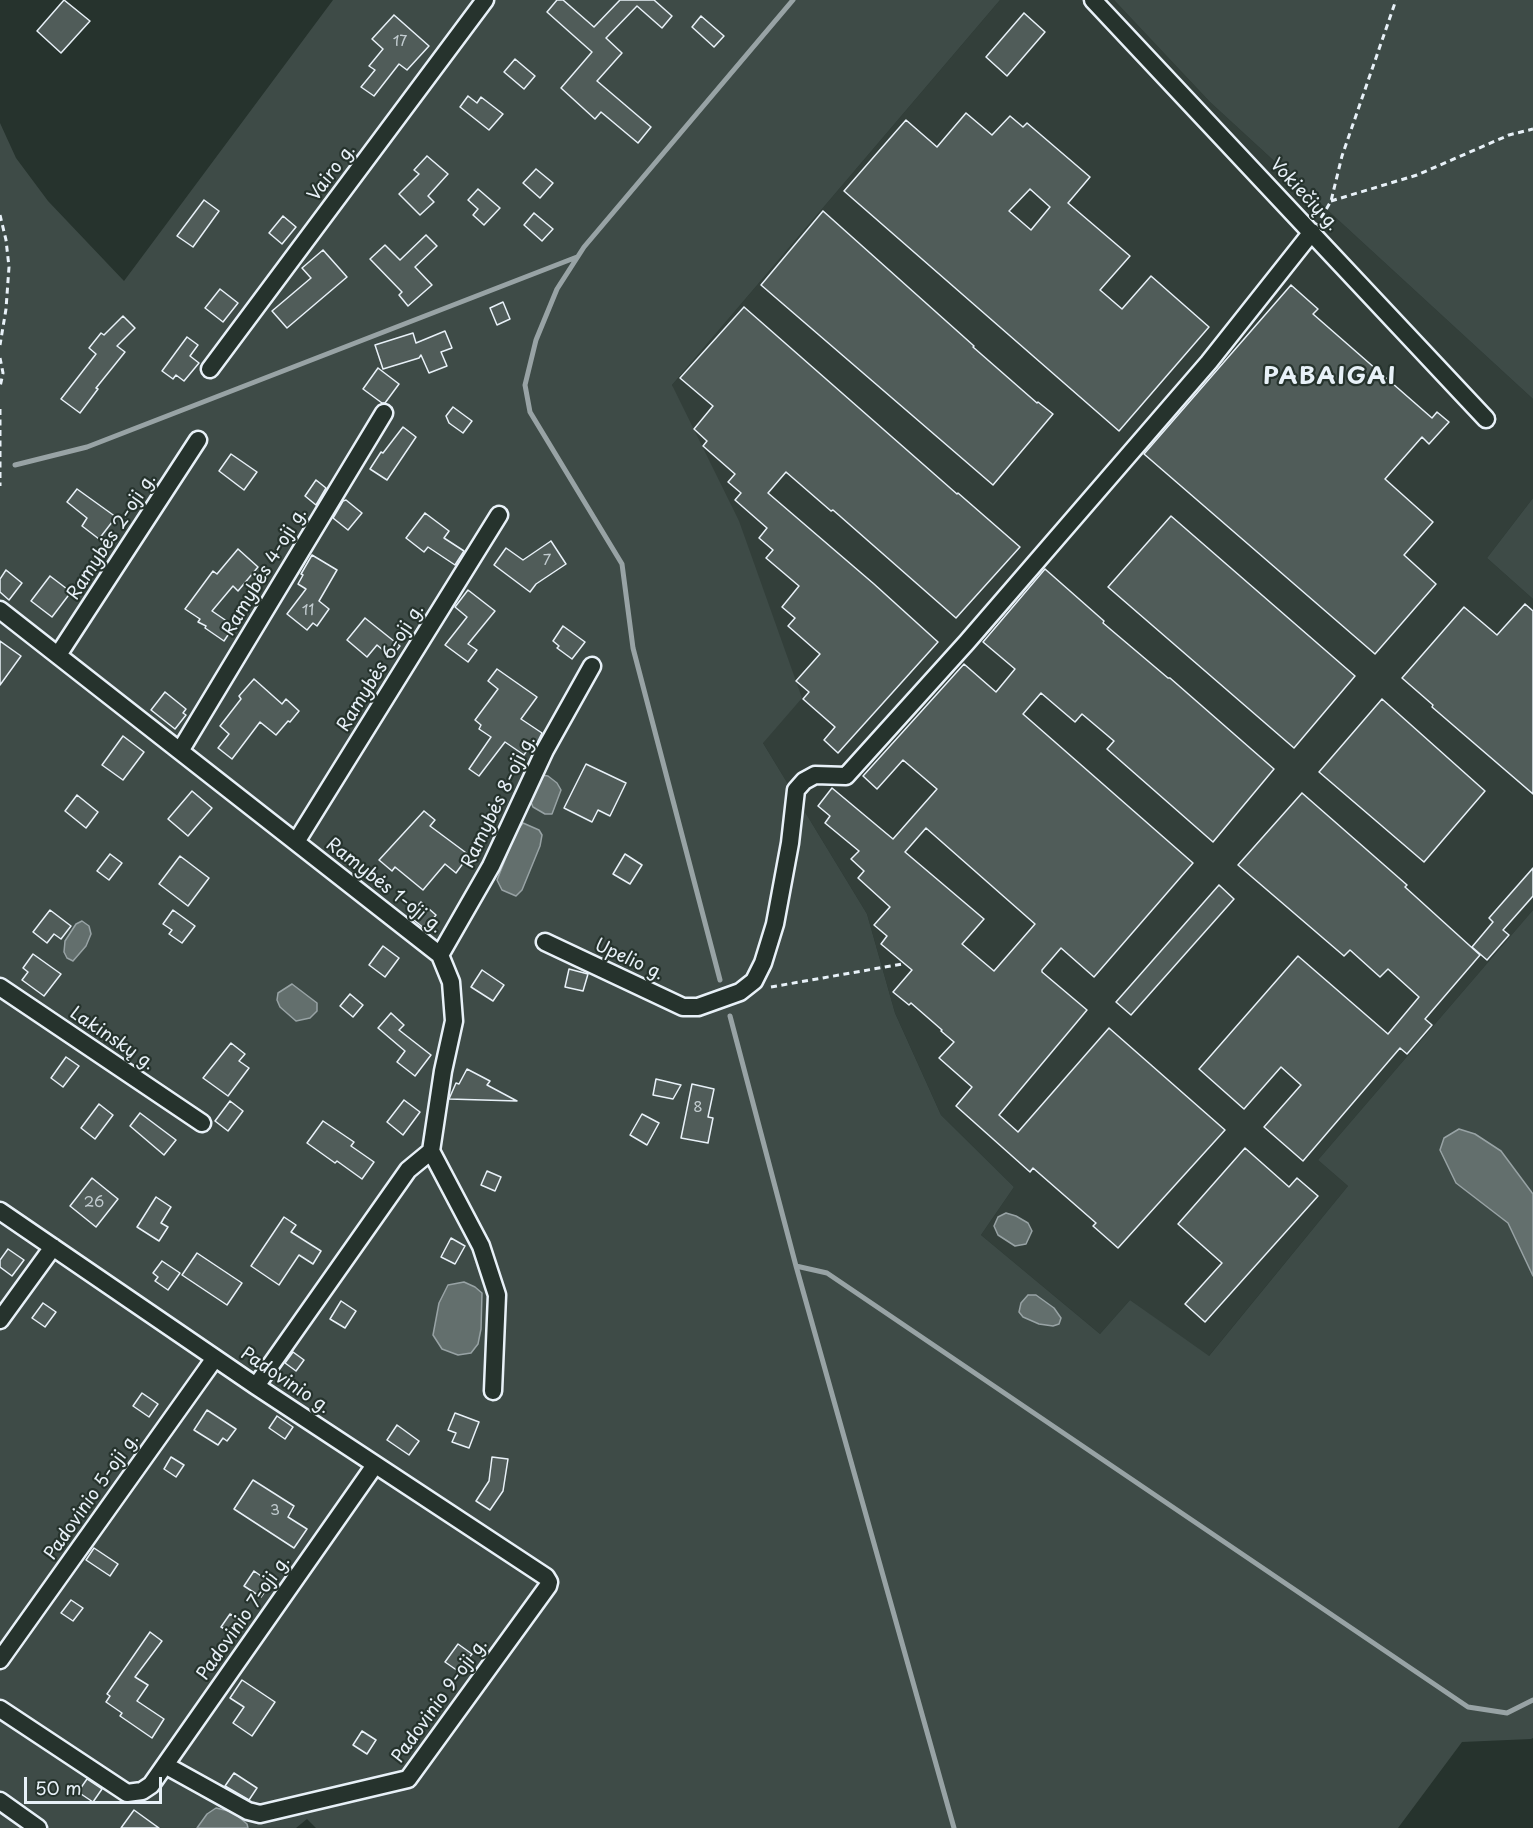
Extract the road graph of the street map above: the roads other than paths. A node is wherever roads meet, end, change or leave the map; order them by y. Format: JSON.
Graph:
{"nodes":[{"id":1,"x":485,"y":0,"type":"edge"},
{"id":2,"x":1093,"y":0,"type":"edge"},
{"id":3,"x":1312,"y":232,"type":"junction"},
{"id":4,"x":210,"y":369,"type":"dead end"},
{"id":5,"x":384,"y":413,"type":"dead end"},
{"id":6,"x":1486,"y":419,"type":"dead end"},
{"id":7,"x":198,"y":440,"type":"dead end"},
{"id":8,"x":500,"y":514,"type":"dead end"},
{"id":9,"x":0,"y":610,"type":"edge"},
{"id":10,"x":58,"y":656,"type":"junction"},
{"id":11,"x":592,"y":666,"type":"dead end"},
{"id":12,"x":180,"y":751,"type":"junction"},
{"id":13,"x":296,"y":842,"type":"junction"},
{"id":14,"x":545,"y":942,"type":"dead end"},
{"id":15,"x":440,"y":955,"type":"junction"},
{"id":16,"x":0,"y":987,"type":"edge"},
{"id":17,"x":202,"y":1123,"type":"dead end"},
{"id":18,"x":431,"y":1151,"type":"junction"},
{"id":19,"x":0,"y":1211,"type":"edge"},
{"id":20,"x":53,"y":1247,"type":"junction"},
{"id":21,"x":0,"y":1320,"type":"edge"},
{"id":22,"x":215,"y":1358,"type":"junction"},
{"id":23,"x":256,"y":1386,"type":"junction"},
{"id":24,"x":493,"y":1391,"type":"dead end"},
{"id":25,"x":375,"y":1465,"type":"junction"},
{"id":26,"x":549,"y":1582,"type":"joint"},
{"id":27,"x":0,"y":1660,"type":"edge"},
{"id":28,"x":0,"y":1709,"type":"edge"},
{"id":29,"x":165,"y":1765,"type":"junction"},
{"id":30,"x":0,"y":1801,"type":"edge"},
{"id":31,"x":38,"y":1828,"type":"edge"}],
"edges":[{"from":1,"to":4,"type":"street","name":"Vairo g."},
{"from":2,"to":3,"type":"street","name":"Vokiečių g."},
{"from":3,"to":6,"type":"street","name":"Vokiečių g."},
{"from":3,"to":14,"type":"street","name":"Upelio g."},
{"from":5,"to":12,"type":"street","name":"Ramybės 4-oji g."},
{"from":7,"to":10,"type":"street","name":"Ramybės 2-oji g."},
{"from":8,"to":13,"type":"street","name":"Ramybės 6-oji g."},
{"from":9,"to":10,"type":"street","name":"Ramybės 1-oji g."},
{"from":10,"to":12,"type":"street","name":"Ramybės 1-oji g."},
{"from":11,"to":15,"type":"street","name":"Ramybės 8-oji g."},
{"from":12,"to":13,"type":"street","name":"Ramybės 1-oji g."},
{"from":13,"to":15,"type":"street","name":"Ramybės 1-oji g."},
{"from":15,"to":18,"type":"street","name":"Ramybės 1-oji g."},
{"from":16,"to":17,"type":"street","name":"Lakinskų g."},
{"from":18,"to":23,"type":"street"},
{"from":18,"to":24,"type":"street"},
{"from":19,"to":20,"type":"street","name":"Padovinio g."},
{"from":20,"to":21,"type":"street"},
{"from":20,"to":22,"type":"street","name":"Padovinio g."},
{"from":22,"to":23,"type":"street","name":"Padovinio g."},
{"from":22,"to":27,"type":"street","name":"Padovinio 5-oji g."},
{"from":23,"to":25,"type":"street","name":"Padovinio g."},
{"from":25,"to":26,"type":"street","name":"Padovinio g."},
{"from":25,"to":29,"type":"street","name":"Padovinio 7-oji g."},
{"from":26,"to":29,"type":"street","name":"Padovinio 9-oji g."},
{"from":28,"to":29,"type":"street","name":"Padovinio 7-oji g."},
{"from":30,"to":31,"type":"street"}]}
